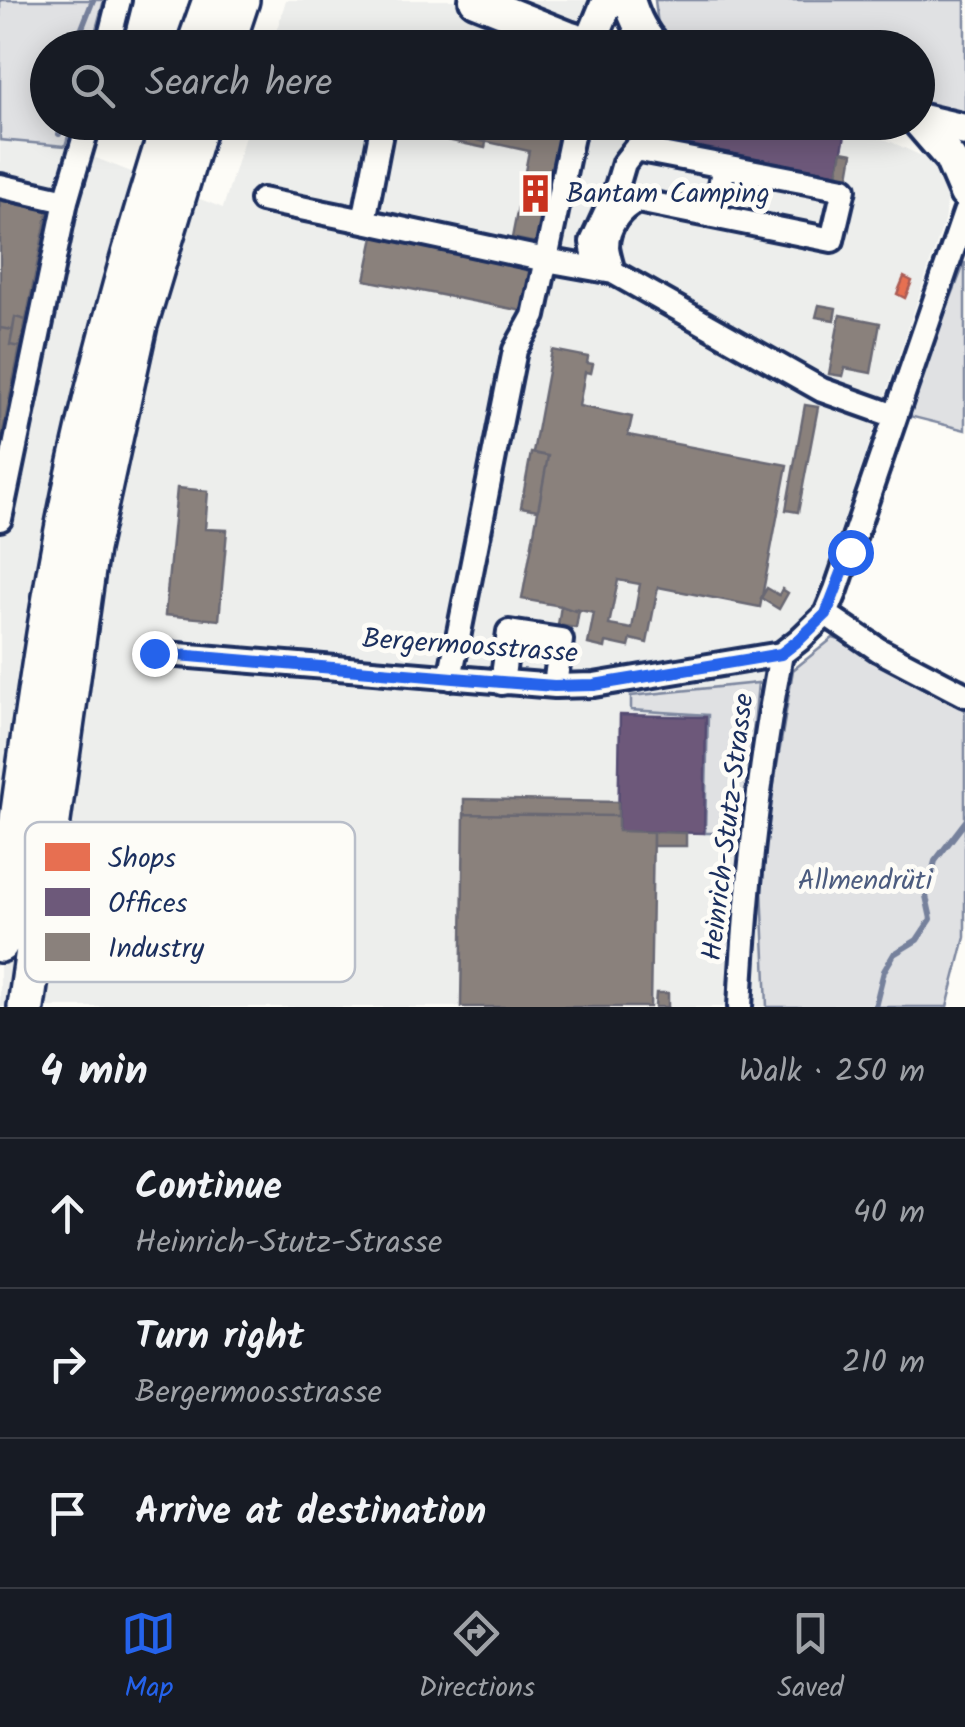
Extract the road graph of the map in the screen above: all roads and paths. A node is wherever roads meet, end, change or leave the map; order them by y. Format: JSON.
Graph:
{"nodes":[{"id":1,"x":119,"y":0,"type":"edge"},
{"id":2,"x":211,"y":0,"type":"edge"},
{"id":3,"x":241,"y":0,"type":"edge"},
{"id":4,"x":475,"y":0,"type":"edge"},
{"id":5,"x":608,"y":0,"type":"edge"},
{"id":6,"x":628,"y":0,"type":"edge"},
{"id":7,"x":112,"y":30,"type":"edge"},
{"id":8,"x":200,"y":30,"type":"edge"},
{"id":9,"x":231,"y":30,"type":"edge"},
{"id":10,"x":554,"y":30,"type":"edge"},
{"id":11,"x":600,"y":30,"type":"edge"},
{"id":12,"x":642,"y":30,"type":"edge"},
{"id":13,"x":935,"y":124,"type":"edge"},
{"id":14,"x":965,"y":130,"type":"edge"},
{"id":15,"x":84,"y":140,"type":"edge"},
{"id":16,"x":164,"y":140,"type":"edge"},
{"id":17,"x":195,"y":140,"type":"edge"},
{"id":18,"x":380,"y":140,"type":"edge"},
{"id":19,"x":572,"y":140,"type":"edge"},
{"id":20,"x":935,"y":140,"type":"edge"},
{"id":21,"x":724,"y":166,"type":"junction"},
{"id":22,"x":0,"y":186,"type":"edge"},
{"id":23,"x":965,"y":193,"type":"edge"},
{"id":24,"x":262,"y":200,"type":"dead end"},
{"id":25,"x":66,"y":201,"type":"junction"},
{"id":26,"x":965,"y":213,"type":"edge"},
{"id":27,"x":714,"y":216,"type":"junction"},
{"id":28,"x":364,"y":221,"type":"junction"},
{"id":29,"x":546,"y":260,"type":"junction"},
{"id":30,"x":613,"y":272,"type":"junction"},
{"id":31,"x":895,"y":416,"type":"junction"},
{"id":32,"x":0,"y":519,"type":"edge"},
{"id":33,"x":826,"y":614,"type":"junction"},
{"id":34,"x":154,"y":653,"type":"dead end"},
{"id":35,"x":781,"y":654,"type":"junction"},
{"id":36,"x":450,"y":678,"type":"junction"},
{"id":37,"x":502,"y":682,"type":"junction"},
{"id":38,"x":554,"y":686,"type":"junction"},
{"id":39,"x":965,"y":695,"type":"edge"},
{"id":40,"x":52,"y":822,"type":"edge"},
{"id":41,"x":0,"y":944,"type":"edge"},
{"id":42,"x":29,"y":982,"type":"edge"},
{"id":43,"x":26,"y":1007,"type":"edge"},
{"id":44,"x":740,"y":1007,"type":"edge"}],
"edges":[{"from":1,"to":7,"type":"street"},
{"from":2,"to":8,"type":"highway"},
{"from":3,"to":9,"type":"highway"},
{"from":4,"to":10,"type":"main road"},
{"from":5,"to":11,"type":"main road"},
{"from":6,"to":12,"type":"main road"},
{"from":13,"to":14,"type":"main road"},
{"from":15,"to":25,"type":"street"},
{"from":16,"to":41,"type":"highway"},
{"from":17,"to":40,"type":"highway"},
{"from":18,"to":28,"type":"street"},
{"from":19,"to":29,"type":"street"},
{"from":20,"to":23,"type":"main road"},
{"from":21,"to":27,"type":"street"},
{"from":21,"to":27,"type":"street"},
{"from":21,"to":30,"type":"street"},
{"from":22,"to":25,"type":"street"},
{"from":24,"to":28,"type":"street"},
{"from":25,"to":32,"type":"street"},
{"from":26,"to":31,"type":"street"},
{"from":27,"to":30,"type":"street"},
{"from":28,"to":29,"type":"street"},
{"from":29,"to":30,"type":"street"},
{"from":29,"to":36,"type":"street"},
{"from":30,"to":31,"type":"street"},
{"from":31,"to":33,"type":"street"},
{"from":33,"to":35,"type":"street"},
{"from":33,"to":39,"type":"street"},
{"from":34,"to":36,"type":"street","name":"Bergermoosstrasse"},
{"from":35,"to":38,"type":"street","name":"Bergermoosstrasse"},
{"from":35,"to":44,"type":"street","name":"Heinrich-Stutz-Strasse"},
{"from":36,"to":37,"type":"street","name":"Bergermoosstrasse"},
{"from":37,"to":38,"type":"street","name":"Bergermoosstrasse"},
{"from":37,"to":38,"type":"street"},
{"from":42,"to":43,"type":"highway"}]}
